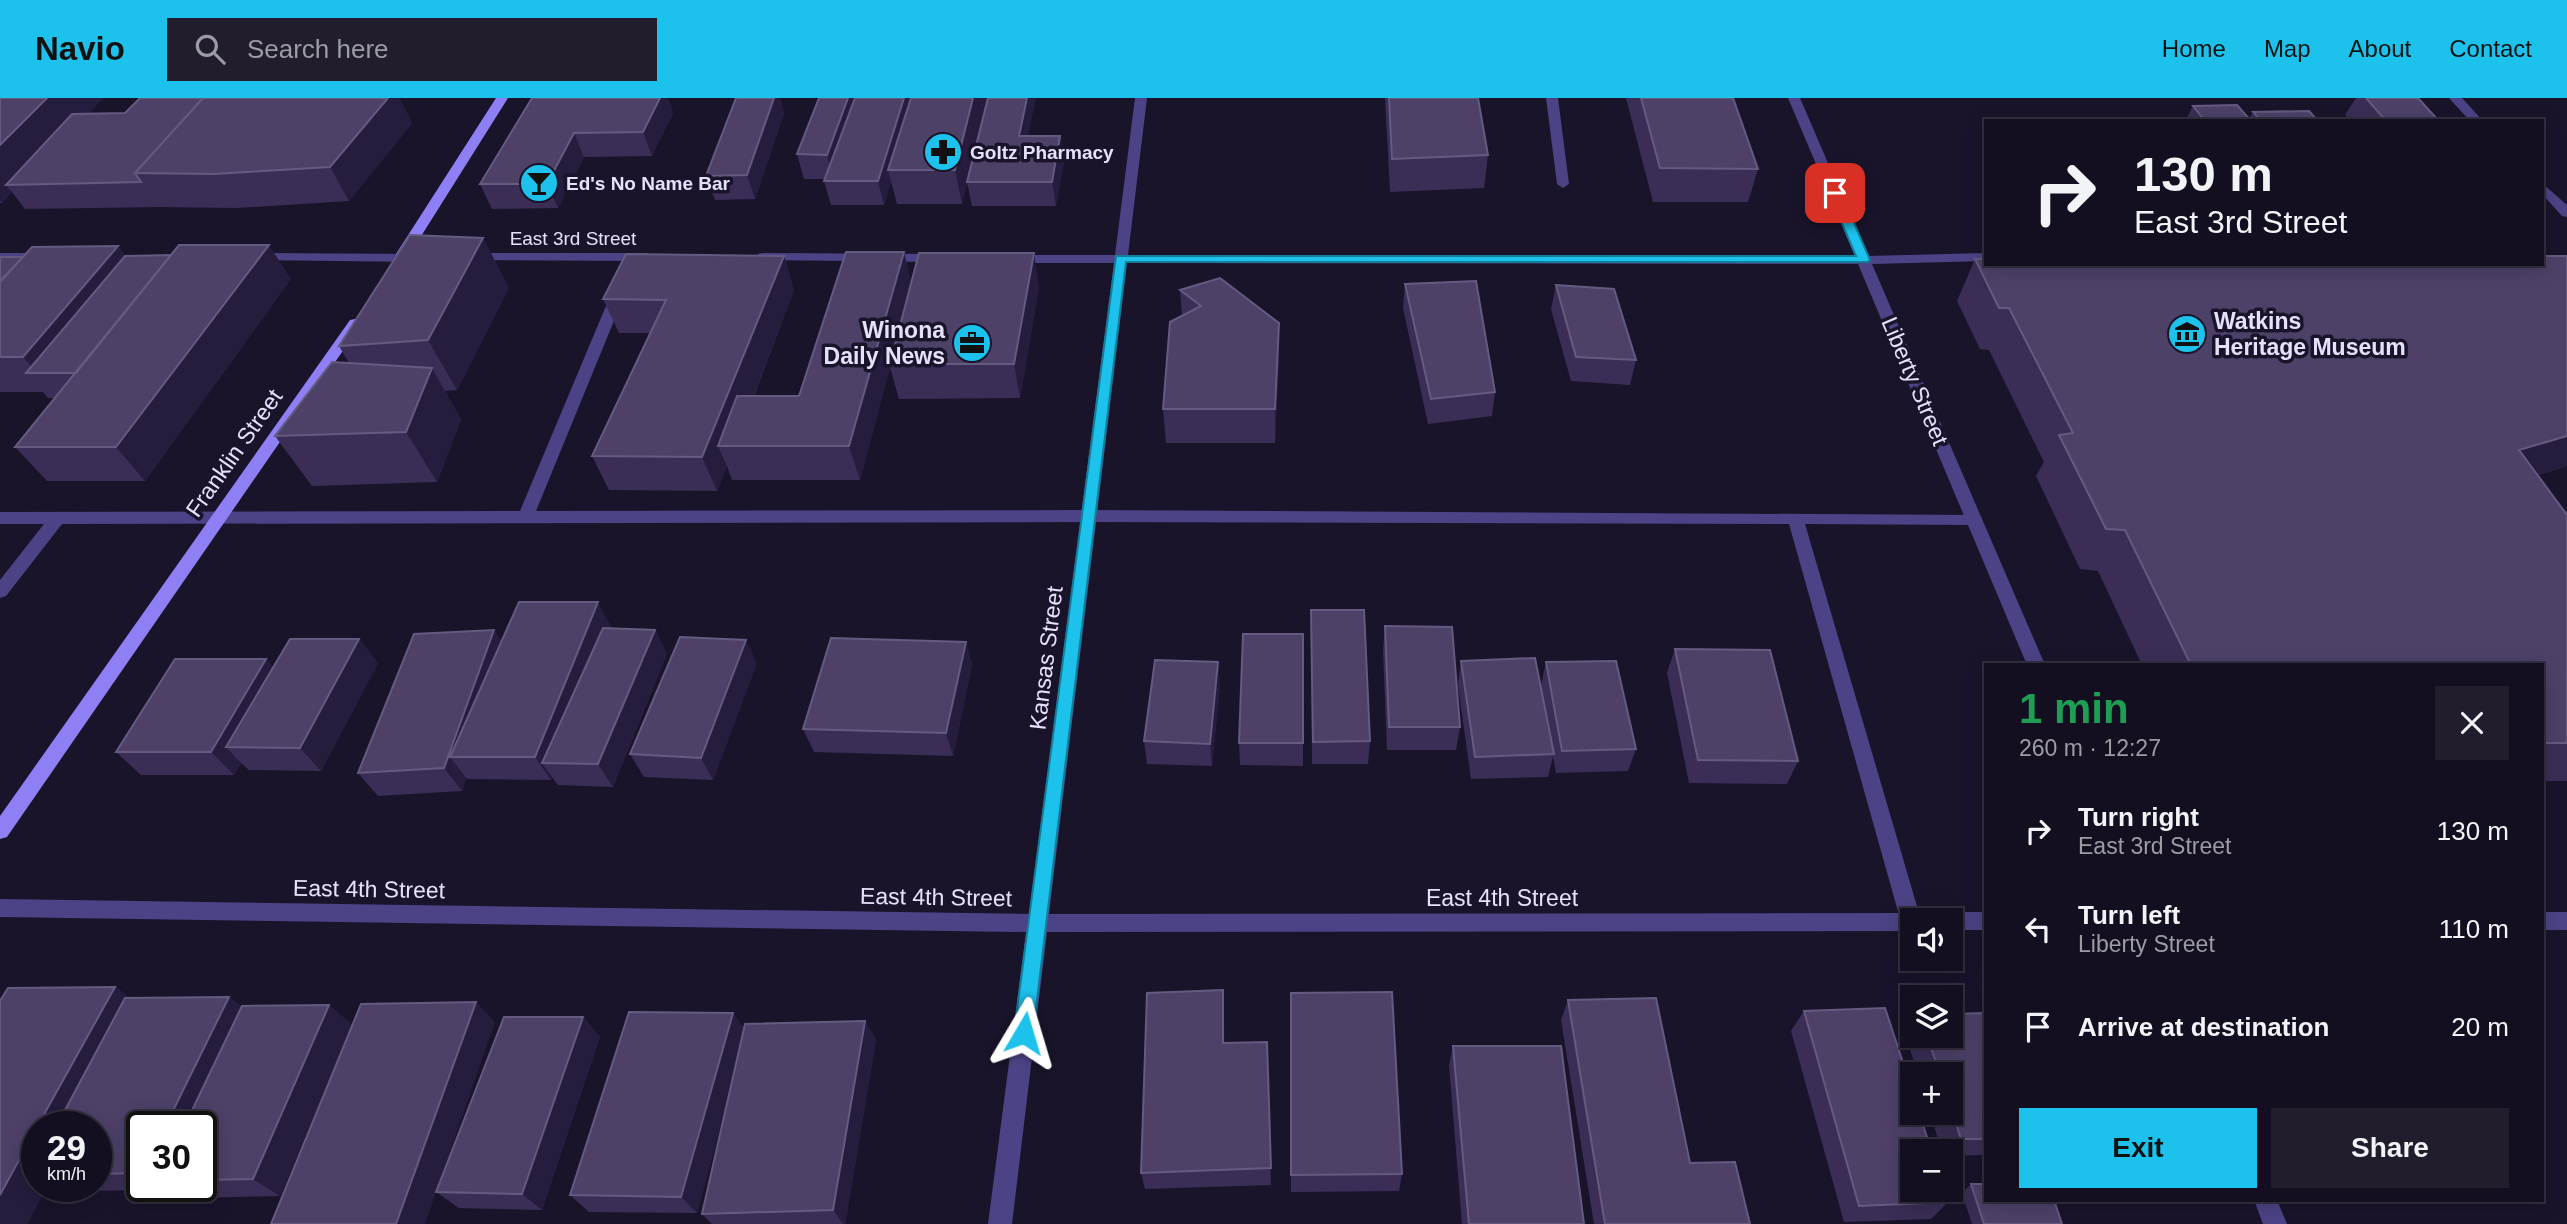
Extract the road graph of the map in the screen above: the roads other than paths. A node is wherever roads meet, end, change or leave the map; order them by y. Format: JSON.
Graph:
{"nodes":[{"id":1,"x":502,"y":98,"type":"edge"},
{"id":2,"x":1141,"y":98,"type":"edge"},
{"id":3,"x":1552,"y":98,"type":"edge"},
{"id":4,"x":1794,"y":98,"type":"edge"},
{"id":5,"x":2455,"y":98,"type":"edge"},
{"id":6,"x":2475,"y":119,"type":"edge"},
{"id":7,"x":1563,"y":184,"type":"dead end"},
{"id":8,"x":2544,"y":189,"type":"edge"},
{"id":9,"x":2567,"y":213,"type":"edge"},
{"id":10,"x":0,"y":257,"type":"edge"},
{"id":11,"x":56,"y":257,"type":"edge"},
{"id":12,"x":238,"y":257,"type":"edge"},
{"id":13,"x":661,"y":257,"type":"edge"},
{"id":14,"x":743,"y":257,"type":"edge"},
{"id":15,"x":1984,"y":257,"type":"edge"},
{"id":16,"x":962,"y":258,"type":"edge"},
{"id":17,"x":1003,"y":258,"type":"edge"},
{"id":18,"x":1120,"y":259,"type":"junction"},
{"id":19,"x":1864,"y":260,"type":"junction"},
{"id":20,"x":396,"y":263,"type":"junction"},
{"id":21,"x":628,"y":269,"type":"junction"},
{"id":22,"x":361,"y":314,"type":"edge"},
{"id":23,"x":1088,"y":516,"type":"junction"},
{"id":24,"x":526,"y":517,"type":"junction"},
{"id":25,"x":0,"y":518,"type":"edge"},
{"id":26,"x":219,"y":518,"type":"junction"},
{"id":27,"x":1795,"y":518,"type":"junction"},
{"id":28,"x":57,"y":519,"type":"junction"},
{"id":29,"x":1974,"y":519,"type":"junction"},
{"id":30,"x":0,"y":592,"type":"edge"},
{"id":31,"x":2035,"y":663,"type":"edge"},
{"id":32,"x":0,"y":831,"type":"edge"},
{"id":33,"x":0,"y":908,"type":"edge"},
{"id":34,"x":1908,"y":908,"type":"edge"},
{"id":35,"x":1963,"y":921,"type":"edge"},
{"id":36,"x":1984,"y":921,"type":"edge"},
{"id":37,"x":2544,"y":921,"type":"edge"},
{"id":38,"x":2567,"y":921,"type":"edge"},
{"id":39,"x":1900,"y":922,"type":"edge"},
{"id":40,"x":1037,"y":923,"type":"junction"},
{"id":41,"x":2265,"y":1202,"type":"edge"},
{"id":42,"x":1000,"y":1224,"type":"edge"},
{"id":43,"x":2275,"y":1224,"type":"edge"}],
"edges":[{"from":1,"to":20,"type":"street"},
{"from":2,"to":18,"type":"street","name":"Kansas Street"},
{"from":3,"to":7,"type":"street"},
{"from":4,"to":19,"type":"street","name":"Liberty Street"},
{"from":5,"to":6,"type":"street"},
{"from":8,"to":9,"type":"street"},
{"from":10,"to":11,"type":"street"},
{"from":12,"to":20,"type":"street","name":"East 3rd Street"},
{"from":13,"to":21,"type":"street","name":"East 3rd Street"},
{"from":14,"to":16,"type":"street"},
{"from":15,"to":19,"type":"street"},
{"from":17,"to":18,"type":"street"},
{"from":18,"to":19,"type":"street"},
{"from":18,"to":23,"type":"street","name":"Kansas Street"},
{"from":19,"to":29,"type":"street","name":"Liberty Street"},
{"from":20,"to":21,"type":"street","name":"East 3rd Street"},
{"from":21,"to":24,"type":"street"},
{"from":22,"to":26,"type":"street","name":"Franklin Street"},
{"from":23,"to":24,"type":"street"},
{"from":23,"to":27,"type":"street"},
{"from":23,"to":40,"type":"street","name":"Kansas Street"},
{"from":24,"to":26,"type":"street"},
{"from":25,"to":28,"type":"street"},
{"from":26,"to":28,"type":"street"},
{"from":26,"to":32,"type":"street","name":"Franklin Street"},
{"from":27,"to":29,"type":"street"},
{"from":27,"to":34,"type":"street"},
{"from":28,"to":30,"type":"street"},
{"from":29,"to":31,"type":"street","name":"Liberty Street"},
{"from":33,"to":40,"type":"street","name":"East 4th Street"},
{"from":35,"to":36,"type":"street"},
{"from":37,"to":38,"type":"street"},
{"from":39,"to":40,"type":"street","name":"East 4th Street"},
{"from":40,"to":42,"type":"street","name":"Kansas Street"},
{"from":41,"to":43,"type":"street"}]}
